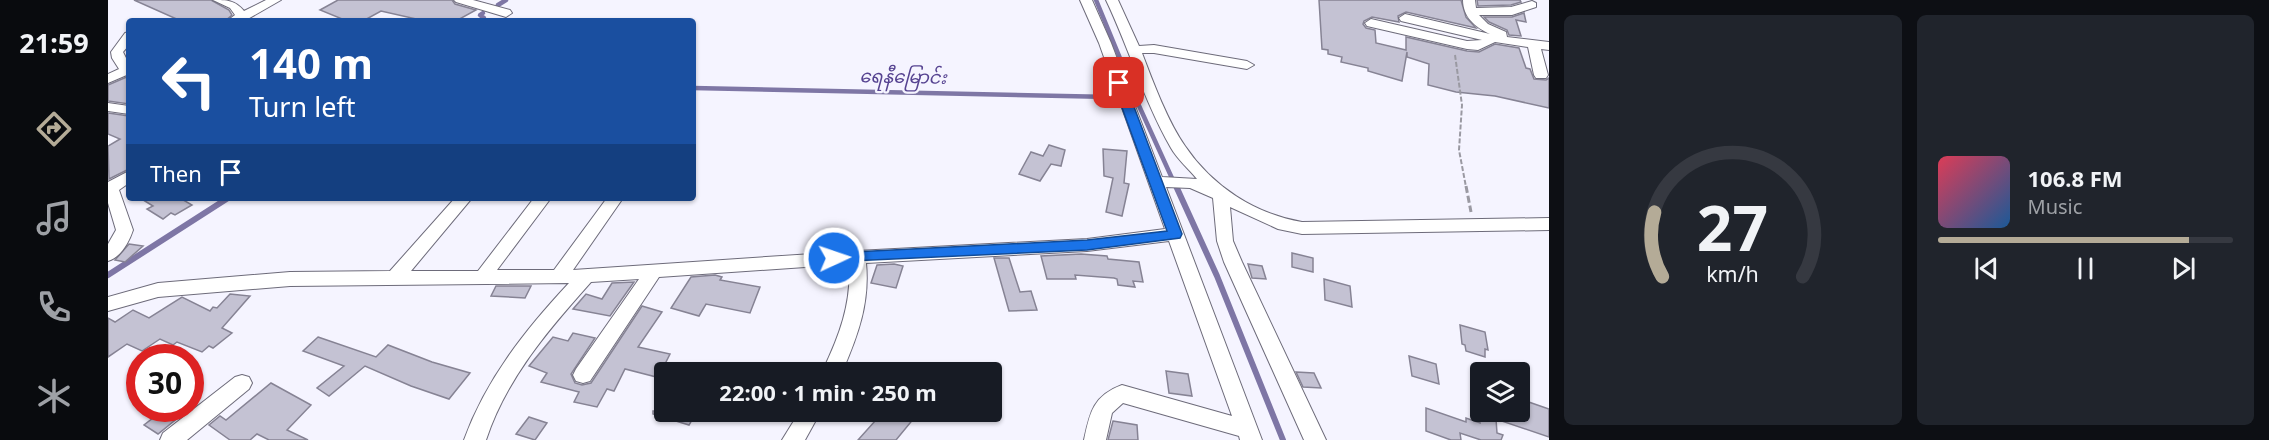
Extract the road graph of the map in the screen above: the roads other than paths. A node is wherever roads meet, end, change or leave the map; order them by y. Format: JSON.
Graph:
{"nodes":[{"id":1,"x":219,"y":0,"type":"edge"},
{"id":2,"x":275,"y":0,"type":"edge"},
{"id":3,"x":460,"y":0,"type":"edge"},
{"id":4,"x":1086,"y":0,"type":"edge"},
{"id":5,"x":1112,"y":0,"type":"edge"},
{"id":6,"x":476,"y":4,"type":"junction"},
{"id":7,"x":1532,"y":5,"type":"dead end"},
{"id":8,"x":1470,"y":6,"type":"edge"},
{"id":9,"x":461,"y":13,"type":"dead end"},
{"id":10,"x":506,"y":13,"type":"dead end"},
{"id":11,"x":237,"y":18,"type":"edge"},
{"id":12,"x":239,"y":18,"type":"edge"},
{"id":13,"x":1405,"y":18,"type":"dead end"},
{"id":14,"x":1371,"y":23,"type":"dead end"},
{"id":15,"x":1494,"y":38,"type":"junction"},
{"id":16,"x":126,"y":40,"type":"edge"},
{"id":17,"x":1514,"y":41,"type":"junction"},
{"id":18,"x":1534,"y":44,"type":"junction"},
{"id":19,"x":1549,"y":46,"type":"edge"},
{"id":20,"x":1135,"y":50,"type":"junction"},
{"id":21,"x":1247,"y":65,"type":"dead end"},
{"id":22,"x":126,"y":68,"type":"edge"},
{"id":23,"x":126,"y":71,"type":"edge"},
{"id":24,"x":1541,"y":75,"type":"dead end"},
{"id":25,"x":108,"y":79,"type":"edge"},
{"id":26,"x":108,"y":107,"type":"edge"},
{"id":27,"x":126,"y":110,"type":"edge"},
{"id":28,"x":126,"y":178,"type":"edge"},
{"id":29,"x":1161,"y":182,"type":"junction"},
{"id":30,"x":110,"y":187,"type":"edge"},
{"id":31,"x":1221,"y":196,"type":"junction"},
{"id":32,"x":461,"y":201,"type":"edge"},
{"id":33,"x":541,"y":201,"type":"edge"},
{"id":34,"x":613,"y":201,"type":"edge"},
{"id":35,"x":1549,"y":224,"type":"edge"},
{"id":36,"x":1175,"y":234,"type":"junction"},
{"id":37,"x":108,"y":255,"type":"edge"},
{"id":38,"x":857,"y":257,"type":"junction"},
{"id":39,"x":654,"y":271,"type":"junction"},
{"id":40,"x":586,"y":276,"type":"junction"},
{"id":41,"x":558,"y":277,"type":"junction"},
{"id":42,"x":482,"y":278,"type":"junction"},
{"id":43,"x":394,"y":279,"type":"junction"},
{"id":44,"x":108,"y":304,"type":"edge"},
{"id":45,"x":836,"y":362,"type":"edge"},
{"id":46,"x":583,"y":375,"type":"dead end"},
{"id":47,"x":242,"y":383,"type":"dead end"},
{"id":48,"x":805,"y":422,"type":"edge"},
{"id":49,"x":1249,"y":434,"type":"edge"},
{"id":50,"x":171,"y":440,"type":"edge"},
{"id":51,"x":475,"y":440,"type":"edge"},
{"id":52,"x":794,"y":440,"type":"edge"},
{"id":53,"x":1095,"y":440,"type":"edge"},
{"id":54,"x":1315,"y":440,"type":"edge"}],
"edges":[{"from":1,"to":11,"type":"street"},
{"from":2,"to":12,"type":"street"},
{"from":3,"to":6,"type":"street"},
{"from":4,"to":29,"type":"street"},
{"from":5,"to":20,"type":"street"},
{"from":6,"to":9,"type":"street"},
{"from":6,"to":10,"type":"street"},
{"from":7,"to":8,"type":"street"},
{"from":8,"to":17,"type":"street"},
{"from":13,"to":15,"type":"street"},
{"from":14,"to":15,"type":"street"},
{"from":15,"to":17,"type":"street"},
{"from":16,"to":22,"type":"street"},
{"from":17,"to":18,"type":"street"},
{"from":18,"to":19,"type":"street"},
{"from":18,"to":24,"type":"street"},
{"from":20,"to":21,"type":"street"},
{"from":20,"to":31,"type":"street"},
{"from":23,"to":25,"type":"street"},
{"from":26,"to":27,"type":"street"},
{"from":28,"to":30,"type":"street"},
{"from":29,"to":31,"type":"street"},
{"from":29,"to":36,"type":"street"},
{"from":30,"to":37,"type":"street"},
{"from":31,"to":35,"type":"street"},
{"from":31,"to":54,"type":"street"},
{"from":32,"to":43,"type":"street"},
{"from":33,"to":42,"type":"street"},
{"from":34,"to":41,"type":"street"},
{"from":36,"to":38,"type":"street"},
{"from":36,"to":49,"type":"street"},
{"from":38,"to":39,"type":"street"},
{"from":38,"to":45,"type":"street"},
{"from":39,"to":40,"type":"street"},
{"from":39,"to":46,"type":"street"},
{"from":40,"to":41,"type":"street"},
{"from":40,"to":51,"type":"street"},
{"from":41,"to":42,"type":"street"},
{"from":42,"to":43,"type":"street"},
{"from":43,"to":44,"type":"street"},
{"from":47,"to":50,"type":"street"},
{"from":48,"to":52,"type":"street"},
{"from":49,"to":53,"type":"street"}]}
